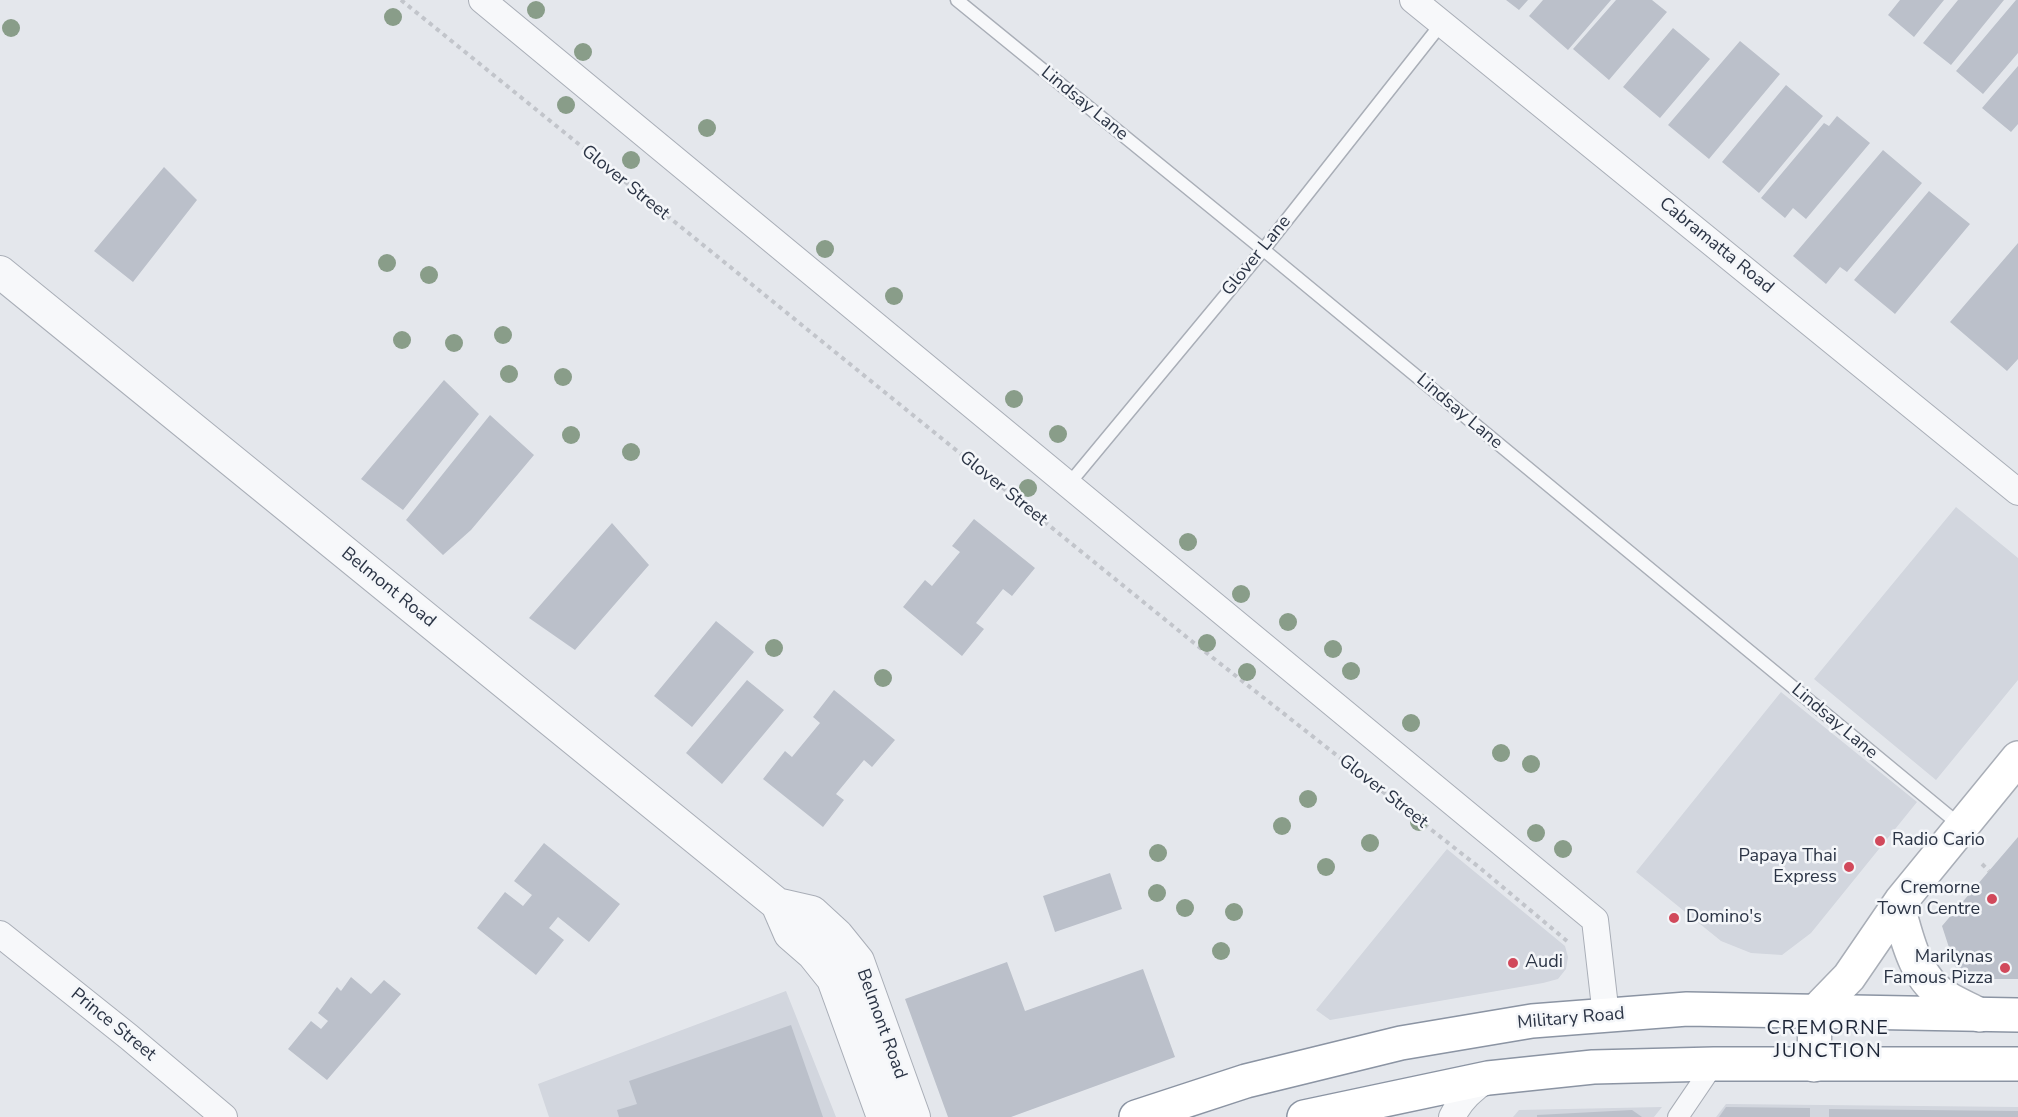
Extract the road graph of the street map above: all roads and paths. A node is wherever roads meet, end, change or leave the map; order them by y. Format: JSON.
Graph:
{"nodes":[{"id":1,"x":401,"y":0,"type":"edge"},
{"id":2,"x":482,"y":0,"type":"edge"},
{"id":3,"x":957,"y":0,"type":"edge"},
{"id":4,"x":1413,"y":0,"type":"edge"},
{"id":5,"x":1442,"y":24,"type":"junction"},
{"id":6,"x":1263,"y":250,"type":"junction"},
{"id":7,"x":0,"y":272,"type":"edge"},
{"id":8,"x":1068,"y":485,"type":"junction"},
{"id":9,"x":2018,"y":492,"type":"edge"},
{"id":10,"x":2018,"y":758,"type":"edge"},
{"id":11,"x":1961,"y":826,"type":"junction"},
{"id":12,"x":1982,"y":864,"type":"dead end"},
{"id":13,"x":1989,"y":871,"type":"dead end"},
{"id":14,"x":777,"y":904,"type":"junction"},
{"id":15,"x":1898,"y":906,"type":"junction"},
{"id":16,"x":0,"y":934,"type":"edge"},
{"id":17,"x":1574,"y":947,"type":"dead end"},
{"id":18,"x":1815,"y":1012,"type":"junction"},
{"id":19,"x":1980,"y":1015,"type":"junction"},
{"id":20,"x":2018,"y":1015,"type":"edge"},
{"id":21,"x":1606,"y":1016,"type":"junction"},
{"id":22,"x":1714,"y":1064,"type":"junction"},
{"id":23,"x":2018,"y":1064,"type":"edge"},
{"id":24,"x":1814,"y":1065,"type":"junction"},
{"id":25,"x":1488,"y":1078,"type":"junction"},
{"id":26,"x":1326,"y":1115,"type":"edge"},
{"id":27,"x":224,"y":1117,"type":"edge"},
{"id":28,"x":883,"y":1117,"type":"edge"},
{"id":29,"x":914,"y":1117,"type":"edge"},
{"id":30,"x":1136,"y":1117,"type":"edge"},
{"id":31,"x":1452,"y":1117,"type":"edge"},
{"id":32,"x":1678,"y":1117,"type":"edge"}],
"edges":[{"from":1,"to":17,"type":"path","name":"Glover Street"},
{"from":2,"to":8,"type":"street","name":"Glover Street"},
{"from":3,"to":6,"type":"lane","name":"Lindsay Lane"},
{"from":4,"to":5,"type":"street","name":"Cabramatta Road"},
{"from":5,"to":6,"type":"lane","name":"Glover Lane"},
{"from":5,"to":9,"type":"street","name":"Cabramatta Road"},
{"from":6,"to":8,"type":"lane","name":"Glover Lane"},
{"from":6,"to":11,"type":"lane","name":"Lindsay Lane"},
{"from":7,"to":14,"type":"street","name":"Belmont Road"},
{"from":8,"to":21,"type":"street","name":"Glover Street"},
{"from":10,"to":11,"type":"main road"},
{"from":11,"to":15,"type":"main road"},
{"from":12,"to":13,"type":"path"},
{"from":14,"to":28,"type":"street","name":"Belmont Road"},
{"from":14,"to":29,"type":"street","name":"Belmont Road"},
{"from":15,"to":18,"type":"main road"},
{"from":15,"to":19,"type":"main road"},
{"from":16,"to":27,"type":"street","name":"Prince Street"},
{"from":18,"to":19,"type":"main road","name":"Military Road"},
{"from":18,"to":21,"type":"main road","name":"Military Road"},
{"from":18,"to":24,"type":"main road"},
{"from":19,"to":20,"type":"main road","name":"Military Road"},
{"from":21,"to":30,"type":"main road","name":"Military Road"},
{"from":22,"to":24,"type":"main road"},
{"from":22,"to":25,"type":"main road"},
{"from":22,"to":32,"type":"street"},
{"from":23,"to":24,"type":"main road"},
{"from":25,"to":26,"type":"main road"},
{"from":25,"to":31,"type":"street"}]}
